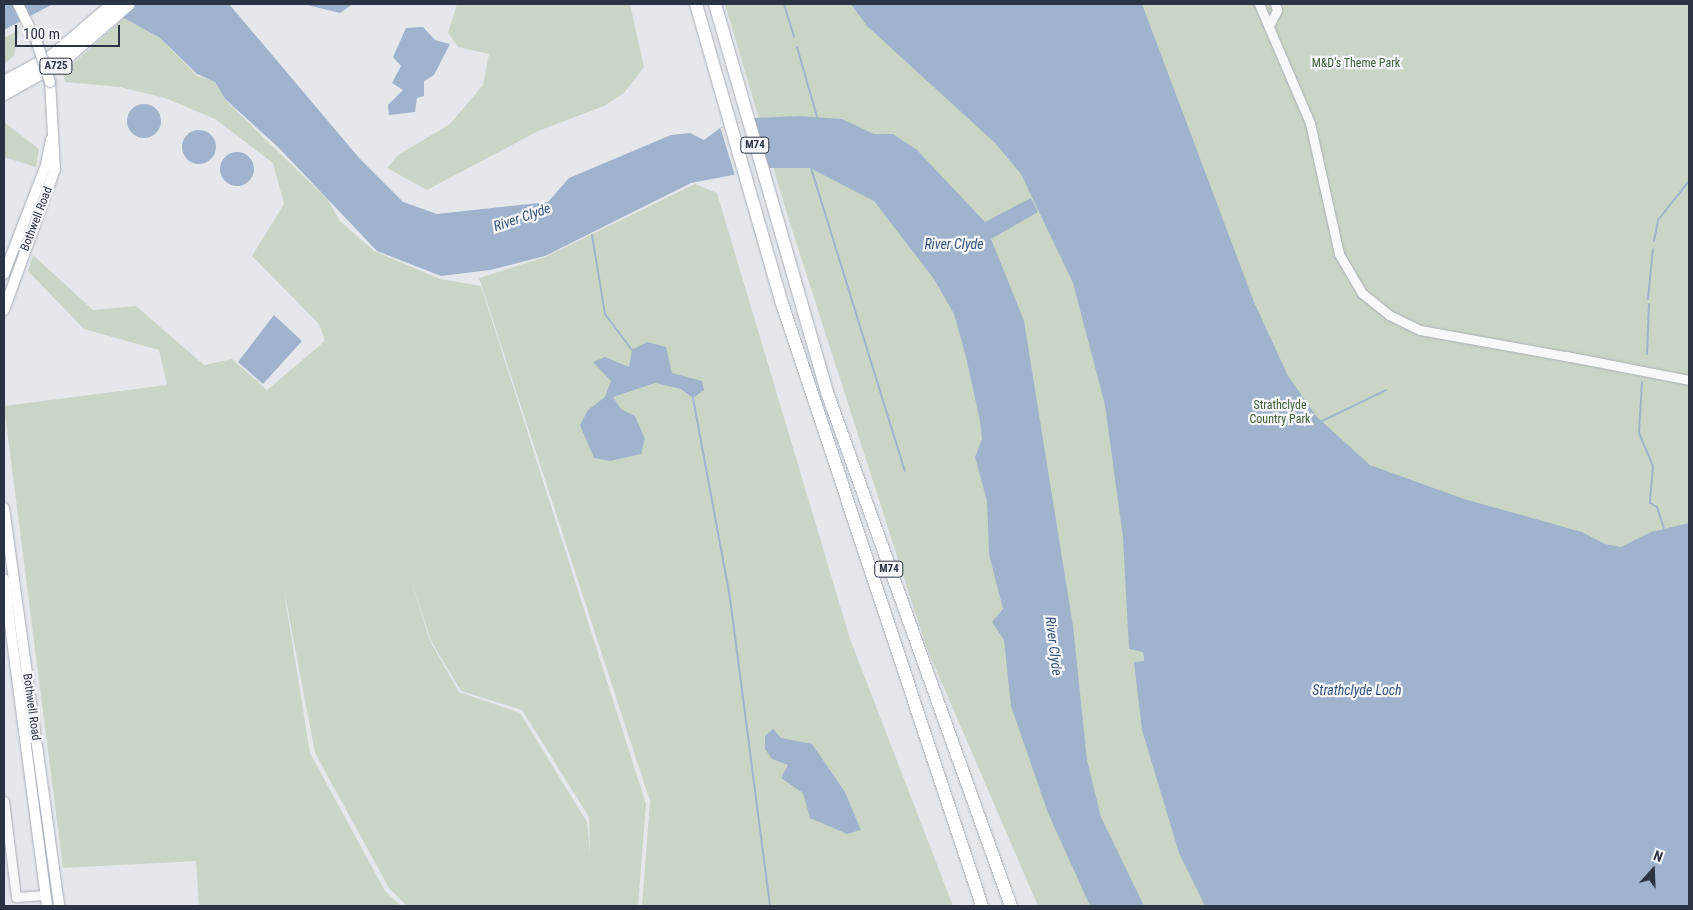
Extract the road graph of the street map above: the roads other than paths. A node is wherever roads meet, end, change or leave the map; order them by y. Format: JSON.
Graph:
{"nodes":[{"id":1,"x":18,"y":4,"type":"edge"},
{"id":2,"x":113,"y":4,"type":"edge"},
{"id":3,"x":129,"y":4,"type":"edge"},
{"id":4,"x":696,"y":4,"type":"edge"},
{"id":5,"x":715,"y":4,"type":"edge"},
{"id":6,"x":1259,"y":4,"type":"edge"},
{"id":7,"x":1275,"y":4,"type":"edge"},
{"id":8,"x":97,"y":26,"type":"junction"},
{"id":9,"x":1269,"y":26,"type":"junction"},
{"id":10,"x":4,"y":82,"type":"edge"},
{"id":11,"x":4,"y":94,"type":"edge"},
{"id":12,"x":54,"y":125,"type":"junction"},
{"id":13,"x":4,"y":274,"type":"edge"},
{"id":14,"x":4,"y":310,"type":"edge"},
{"id":15,"x":1406,"y":323,"type":"junction"},
{"id":16,"x":1570,"y":357,"type":"junction"},
{"id":17,"x":1689,"y":380,"type":"edge"},
{"id":18,"x":4,"y":508,"type":"edge"},
{"id":19,"x":4,"y":579,"type":"edge"},
{"id":20,"x":4,"y":801,"type":"edge"},
{"id":21,"x":952,"y":812,"type":"junction"},
{"id":22,"x":57,"y":893,"type":"junction"},
{"id":23,"x":45,"y":895,"type":"junction"},
{"id":24,"x":47,"y":906,"type":"edge"},
{"id":25,"x":59,"y":906,"type":"edge"},
{"id":26,"x":982,"y":906,"type":"edge"},
{"id":27,"x":991,"y":906,"type":"edge"},
{"id":28,"x":1011,"y":906,"type":"edge"}],
"edges":[{"from":1,"to":12,"type":"main road","name":"Bothwell Road","bridge":true},
{"from":2,"to":8,"type":"highway","number":"A725"},
{"from":3,"to":8,"type":"highway","number":"A725"},
{"from":4,"to":21,"type":"highway","number":"M74"},
{"from":5,"to":28,"type":"highway","number":"M74"},
{"from":6,"to":9,"type":"street"},
{"from":7,"to":9,"type":"street"},
{"from":8,"to":10,"type":"highway","number":"A725"},
{"from":8,"to":11,"type":"highway","number":"A725"},
{"from":9,"to":15,"type":"street"},
{"from":12,"to":13,"type":"main road","name":"Bothwell Road"},
{"from":12,"to":14,"type":"main road","name":"Bothwell Road"},
{"from":15,"to":16,"type":"street"},
{"from":15,"to":16,"type":"street"},
{"from":16,"to":17,"type":"street"},
{"from":18,"to":22,"type":"main road","name":"Bothwell Road"},
{"from":19,"to":23,"type":"main road","name":"Bothwell Road"},
{"from":20,"to":23,"type":"street"},
{"from":21,"to":26,"type":"highway"},
{"from":21,"to":27,"type":"highway","number":"M74"},
{"from":22,"to":23,"type":"main road"},
{"from":22,"to":25,"type":"main road","name":"Bothwell Road"},
{"from":23,"to":24,"type":"main road","name":"Bothwell Road"}]}
